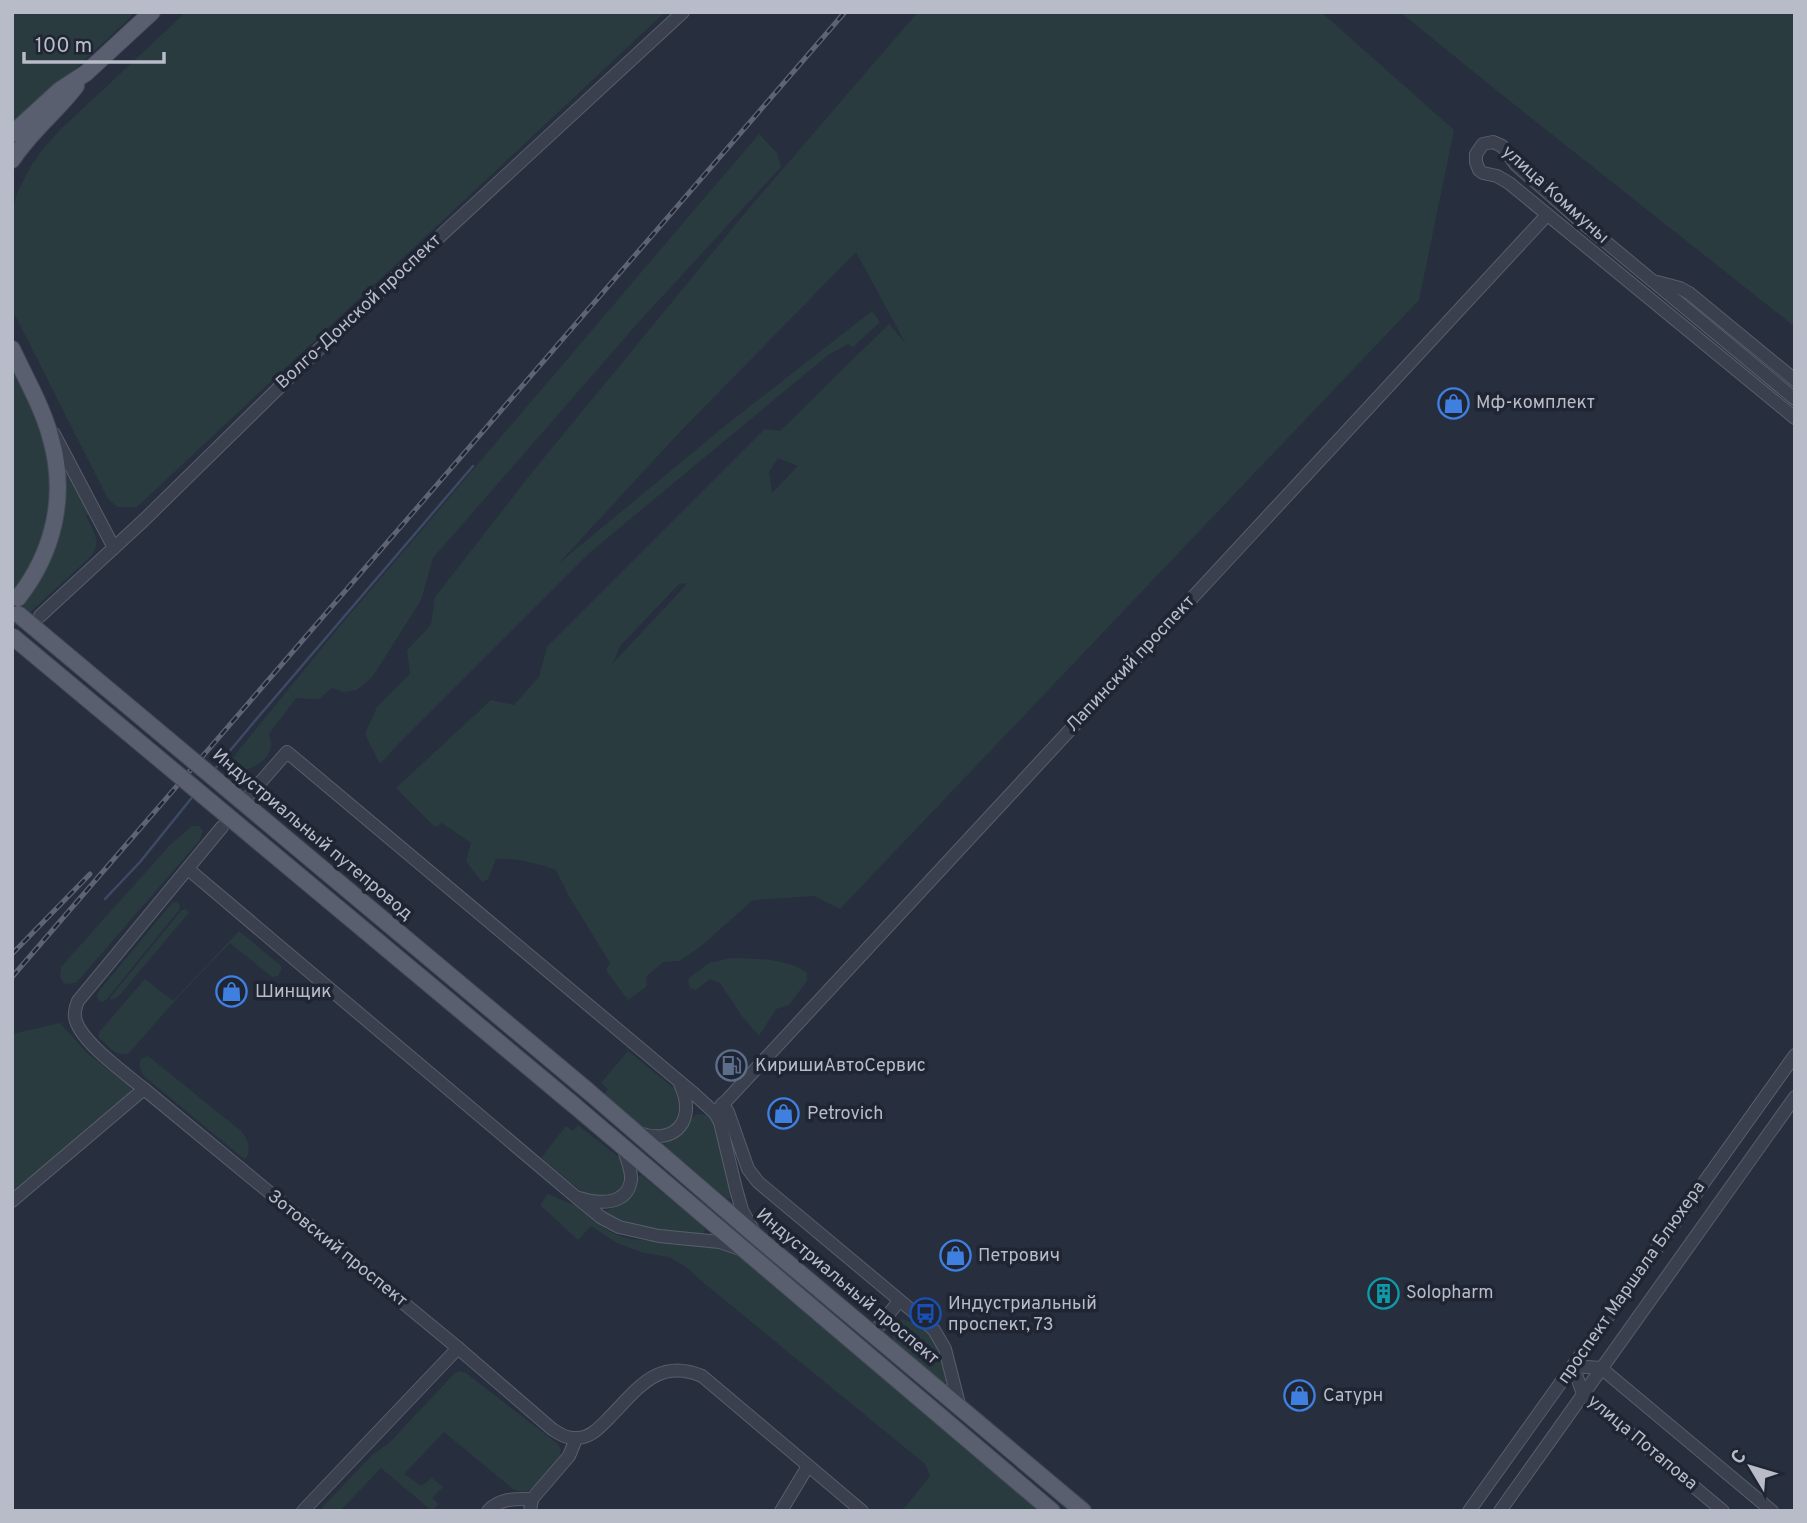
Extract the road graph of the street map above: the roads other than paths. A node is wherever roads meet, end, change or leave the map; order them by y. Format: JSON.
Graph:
{"nodes":[{"id":1,"x":152,"y":12,"type":"edge"},
{"id":2,"x":683,"y":12,"type":"edge"},
{"id":3,"x":86,"y":73,"type":"junction"},
{"id":4,"x":12,"y":134,"type":"edge"},
{"id":5,"x":12,"y":160,"type":"edge"},
{"id":6,"x":1547,"y":215,"type":"junction"},
{"id":7,"x":1653,"y":281,"type":"junction"},
{"id":8,"x":12,"y":349,"type":"edge"},
{"id":9,"x":1795,"y":380,"type":"edge"},
{"id":10,"x":1795,"y":399,"type":"edge"},
{"id":11,"x":42,"y":412,"type":"junction"},
{"id":12,"x":1795,"y":418,"type":"edge"},
{"id":13,"x":114,"y":548,"type":"junction"},
{"id":14,"x":15,"y":603,"type":"edge"},
{"id":15,"x":40,"y":616,"type":"dead end"},
{"id":16,"x":12,"y":636,"type":"edge"},
{"id":17,"x":251,"y":793,"type":"dead end"},
{"id":18,"x":222,"y":827,"type":"dead end"},
{"id":19,"x":188,"y":869,"type":"junction"},
{"id":20,"x":1795,"y":1055,"type":"edge"},
{"id":21,"x":678,"y":1081,"type":"junction"},
{"id":22,"x":144,"y":1090,"type":"junction"},
{"id":23,"x":587,"y":1091,"type":"joint"},
{"id":24,"x":1795,"y":1097,"type":"edge"},
{"id":25,"x":719,"y":1108,"type":"junction"},
{"id":26,"x":635,"y":1131,"type":"junction"},
{"id":27,"x":623,"y":1147,"type":"junction"},
{"id":28,"x":576,"y":1197,"type":"junction"},
{"id":29,"x":12,"y":1201,"type":"edge"},
{"id":30,"x":757,"y":1237,"type":"junction"},
{"id":31,"x":744,"y":1251,"type":"junction"},
{"id":32,"x":899,"y":1301,"type":"junction"},
{"id":33,"x":873,"y":1334,"type":"junction"},
{"id":34,"x":458,"y":1348,"type":"junction"},
{"id":35,"x":1573,"y":1366,"type":"junction"},
{"id":36,"x":1601,"y":1368,"type":"junction"},
{"id":37,"x":1583,"y":1394,"type":"junction"},
{"id":38,"x":960,"y":1408,"type":"junction"},
{"id":39,"x":576,"y":1439,"type":"junction"},
{"id":40,"x":808,"y":1466,"type":"junction"},
{"id":41,"x":531,"y":1505,"type":"edge"},
{"id":42,"x":303,"y":1511,"type":"edge"},
{"id":43,"x":488,"y":1511,"type":"edge"},
{"id":44,"x":781,"y":1511,"type":"edge"},
{"id":45,"x":862,"y":1511,"type":"edge"},
{"id":46,"x":1052,"y":1511,"type":"edge"},
{"id":47,"x":1083,"y":1511,"type":"edge"},
{"id":48,"x":1469,"y":1511,"type":"edge"},
{"id":49,"x":1500,"y":1511,"type":"edge"},
{"id":50,"x":1723,"y":1511,"type":"edge"},
{"id":51,"x":1772,"y":1511,"type":"edge"}],
"edges":[{"from":1,"to":3,"type":"main road"},
{"from":2,"to":13,"type":"street","name":"Волго-Донской проспект"},
{"from":3,"to":4,"type":"main road"},
{"from":3,"to":5,"type":"main road"},
{"from":6,"to":7,"type":"street","name":"улица Коммуны"},
{"from":6,"to":12,"type":"street","name":"улица Коммуны"},
{"from":6,"to":25,"type":"street","name":"Лапинский проспект"},
{"from":7,"to":9,"type":"street"},
{"from":7,"to":10,"type":"street","name":"улица Коммуны"},
{"from":8,"to":11,"type":"main road"},
{"from":11,"to":13,"type":"street"},
{"from":11,"to":14,"type":"main road"},
{"from":13,"to":15,"type":"street","name":"Волго-Донской проспект"},
{"from":14,"to":23,"type":"main road","name":"Индустриальный путепровод","bridge":true},
{"from":16,"to":27,"type":"main road","bridge":true},
{"from":17,"to":21,"type":"street"},
{"from":18,"to":19,"type":"street","name":"Зотовский проспект"},
{"from":19,"to":22,"type":"street","name":"Зотовский проспект"},
{"from":19,"to":28,"type":"street"},
{"from":20,"to":35,"type":"street","name":"проспект Маршала Блюхера"},
{"from":21,"to":25,"type":"street"},
{"from":21,"to":26,"type":"street"},
{"from":22,"to":29,"type":"street"},
{"from":22,"to":34,"type":"street","name":"Зотовский проспект"},
{"from":23,"to":26,"type":"main road","name":"Индустриальный проспект"},
{"from":24,"to":36,"type":"street","name":"проспект Маршала Блюхера"},
{"from":25,"to":30,"type":"street"},
{"from":25,"to":32,"type":"street"},
{"from":26,"to":30,"type":"main road","name":"Индустриальный проспект"},
{"from":27,"to":28,"type":"street"},
{"from":27,"to":31,"type":"main road"},
{"from":28,"to":31,"type":"street"},
{"from":30,"to":33,"type":"main road","name":"Индустриальный проспект"},
{"from":31,"to":46,"type":"main road"},
{"from":32,"to":33,"type":"street"},
{"from":32,"to":38,"type":"street"},
{"from":33,"to":38,"type":"main road","name":"Индустриальный проспект"},
{"from":34,"to":39,"type":"street","name":"Зотовский проспект"},
{"from":34,"to":42,"type":"street"},
{"from":35,"to":36,"type":"street","name":"улица Потапова"},
{"from":35,"to":37,"type":"street","name":"улица Потапова"},
{"from":35,"to":48,"type":"street","name":"проспект Маршала Блюхера"},
{"from":36,"to":37,"type":"street","name":"проспект Маршала Блюхера"},
{"from":36,"to":51,"type":"street","name":"улица Потапова"},
{"from":37,"to":49,"type":"street","name":"проспект Маршала Блюхера"},
{"from":37,"to":50,"type":"street","name":"улица Потапова"},
{"from":38,"to":47,"type":"main road","name":"Индустриальный проспект"},
{"from":39,"to":40,"type":"street"},
{"from":39,"to":41,"type":"street"},
{"from":40,"to":44,"type":"street"},
{"from":40,"to":45,"type":"street"},
{"from":41,"to":43,"type":"street"}]}
